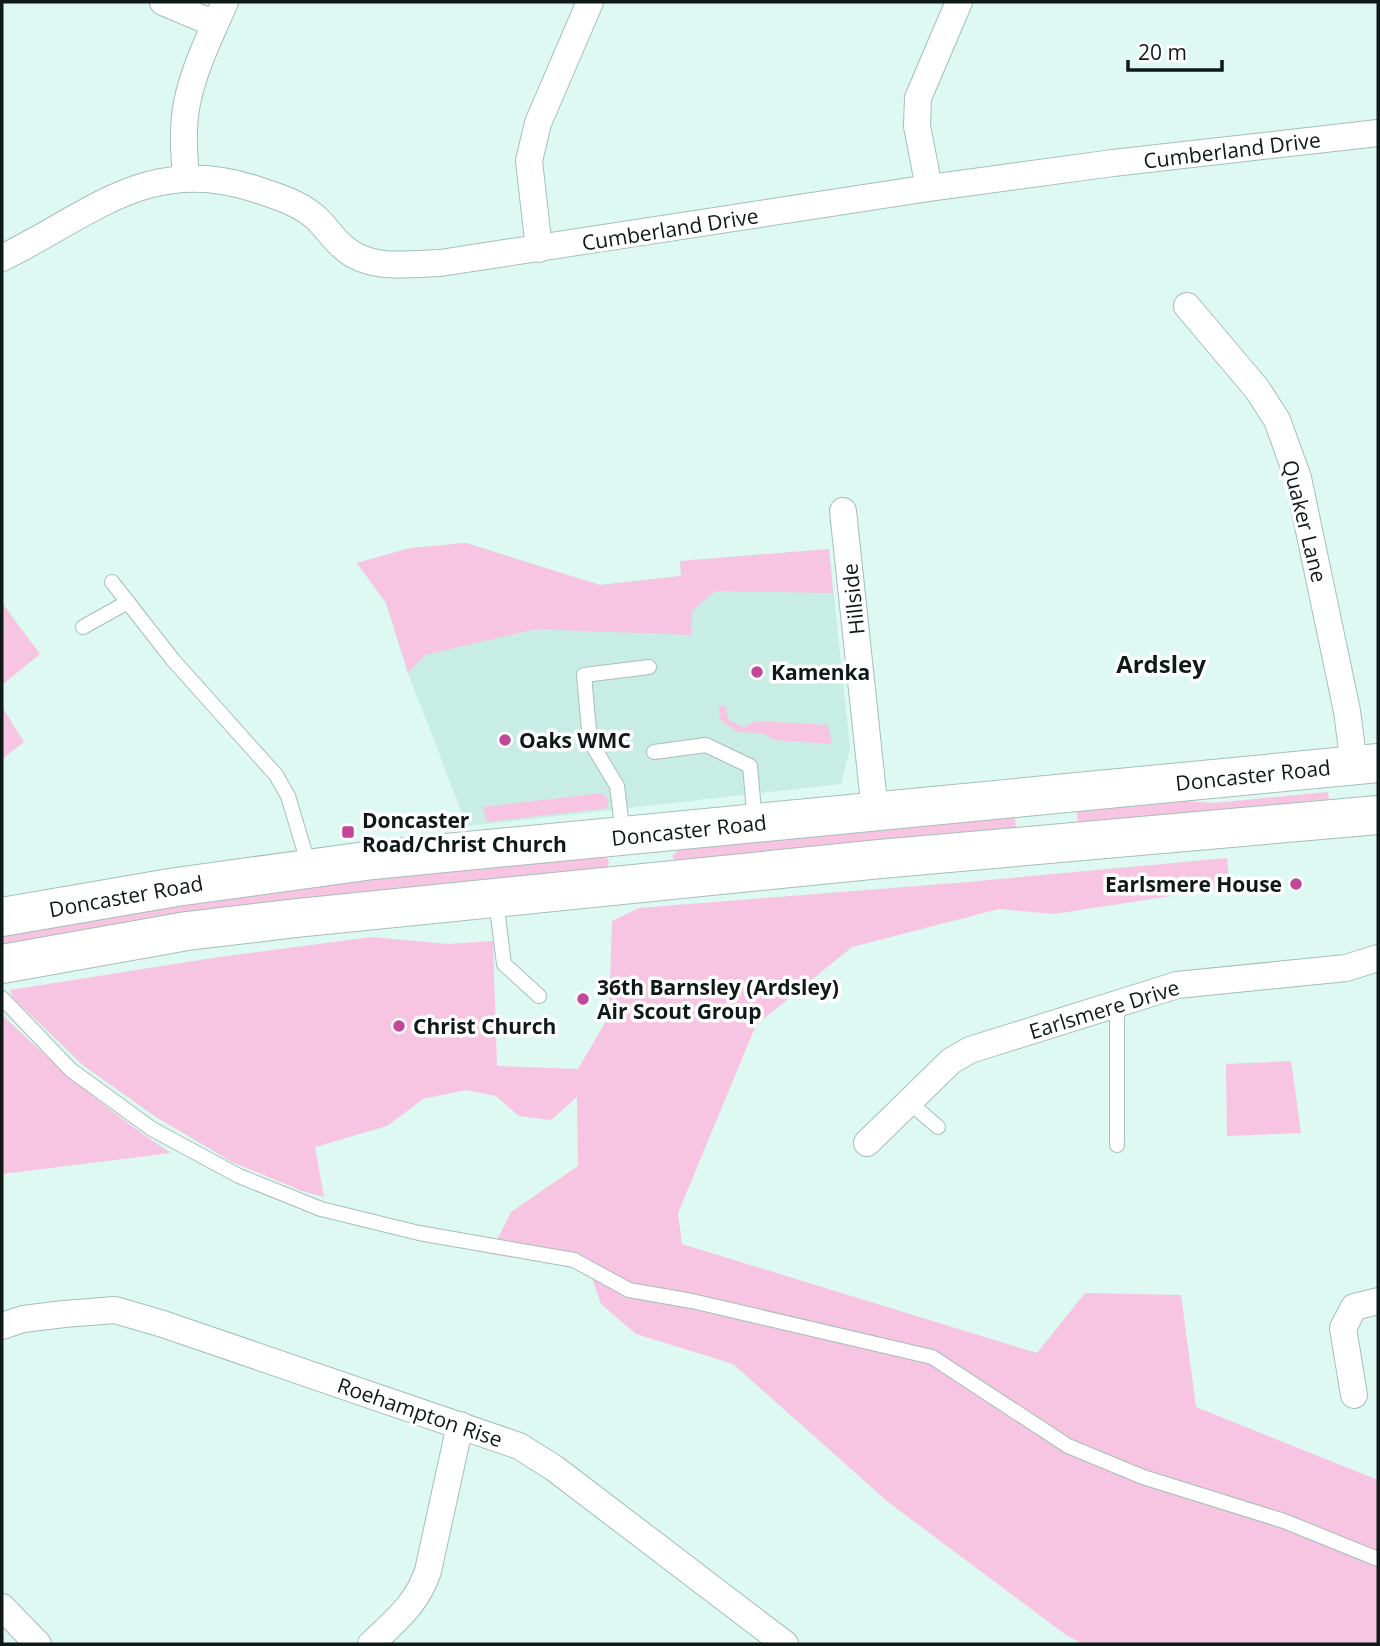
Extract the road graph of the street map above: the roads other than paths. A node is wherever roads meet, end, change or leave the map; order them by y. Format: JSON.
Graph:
{"nodes":[{"id":1,"x":163,"y":2,"type":"edge"},
{"id":2,"x":590,"y":2,"type":"edge"},
{"id":3,"x":959,"y":2,"type":"edge"},
{"id":4,"x":220,"y":13,"type":"edge"},
{"id":5,"x":1378,"y":133,"type":"edge"},
{"id":6,"x":186,"y":179,"type":"junction"},
{"id":7,"x":929,"y":188,"type":"junction"},
{"id":8,"x":539,"y":249,"type":"junction"},
{"id":9,"x":2,"y":258,"type":"edge"},
{"id":10,"x":1187,"y":306,"type":"dead end"},
{"id":11,"x":843,"y":512,"type":"dead end"},
{"id":12,"x":112,"y":582,"type":"dead end"},
{"id":13,"x":128,"y":602,"type":"junction"},
{"id":14,"x":83,"y":627,"type":"dead end"},
{"id":15,"x":649,"y":667,"type":"dead end"},
{"id":16,"x":654,"y":752,"type":"dead end"},
{"id":17,"x":1370,"y":773,"type":"edge"},
{"id":18,"x":875,"y":812,"type":"junction"},
{"id":19,"x":1378,"y":815,"type":"edge"},
{"id":20,"x":755,"y":823,"type":"junction"},
{"id":21,"x":632,"y":836,"type":"junction"},
{"id":22,"x":309,"y":867,"type":"junction"},
{"id":23,"x":646,"y":882,"type":"junction"},
{"id":24,"x":496,"y":899,"type":"junction"},
{"id":25,"x":2,"y":918,"type":"edge"},
{"id":26,"x":1378,"y":958,"type":"edge"},
{"id":27,"x":2,"y":964,"type":"edge"},
{"id":28,"x":539,"y":996,"type":"dead end"},
{"id":29,"x":2,"y":999,"type":"edge"},
{"id":30,"x":1117,"y":1004,"type":"junction"},
{"id":31,"x":909,"y":1102,"type":"junction"},
{"id":32,"x":938,"y":1126,"type":"dead end"},
{"id":33,"x":867,"y":1143,"type":"dead end"},
{"id":34,"x":1117,"y":1145,"type":"dead end"},
{"id":35,"x":1378,"y":1301,"type":"edge"},
{"id":36,"x":2,"y":1326,"type":"edge"},
{"id":37,"x":1354,"y":1395,"type":"dead end"},
{"id":38,"x":460,"y":1425,"type":"junction"},
{"id":39,"x":1378,"y":1559,"type":"edge"},
{"id":40,"x":2,"y":1607,"type":"edge"},
{"id":41,"x":38,"y":1644,"type":"edge"},
{"id":42,"x":371,"y":1644,"type":"edge"},
{"id":43,"x":785,"y":1644,"type":"edge"}],
"edges":[{"from":1,"to":4,"type":"street"},
{"from":2,"to":8,"type":"street"},
{"from":3,"to":7,"type":"street"},
{"from":4,"to":6,"type":"street"},
{"from":5,"to":7,"type":"street","name":"Cumberland Drive"},
{"from":6,"to":8,"type":"street","name":"Cumberland Drive"},
{"from":6,"to":9,"type":"street","name":"Cumberland Drive"},
{"from":7,"to":8,"type":"street","name":"Cumberland Drive"},
{"from":10,"to":17,"type":"street","name":"Quaker Lane"},
{"from":11,"to":18,"type":"street","name":"Hillside"},
{"from":12,"to":13,"type":"lane"},
{"from":13,"to":14,"type":"lane"},
{"from":13,"to":22,"type":"lane"},
{"from":15,"to":21,"type":"lane"},
{"from":16,"to":20,"type":"lane"},
{"from":17,"to":18,"type":"highway","name":"Doncaster Road"},
{"from":18,"to":20,"type":"highway","name":"Doncaster Road"},
{"from":19,"to":23,"type":"highway"},
{"from":20,"to":21,"type":"highway","name":"Doncaster Road"},
{"from":21,"to":22,"type":"highway","name":"Doncaster Road"},
{"from":21,"to":23,"type":"highway"},
{"from":22,"to":25,"type":"highway","name":"Doncaster Road"},
{"from":23,"to":24,"type":"highway"},
{"from":24,"to":27,"type":"highway"},
{"from":24,"to":28,"type":"lane"},
{"from":26,"to":30,"type":"street","name":"Earlsmere Drive"},
{"from":29,"to":39,"type":"lane"},
{"from":30,"to":31,"type":"street","name":"Earlsmere Drive"},
{"from":30,"to":34,"type":"lane"},
{"from":31,"to":32,"type":"lane"},
{"from":31,"to":33,"type":"street","name":"Earlsmere Drive"},
{"from":35,"to":37,"type":"street"},
{"from":36,"to":38,"type":"street","name":"Roehampton Rise"},
{"from":38,"to":42,"type":"street"},
{"from":38,"to":43,"type":"street","name":"Roehampton Rise"},
{"from":40,"to":41,"type":"street"}]}
